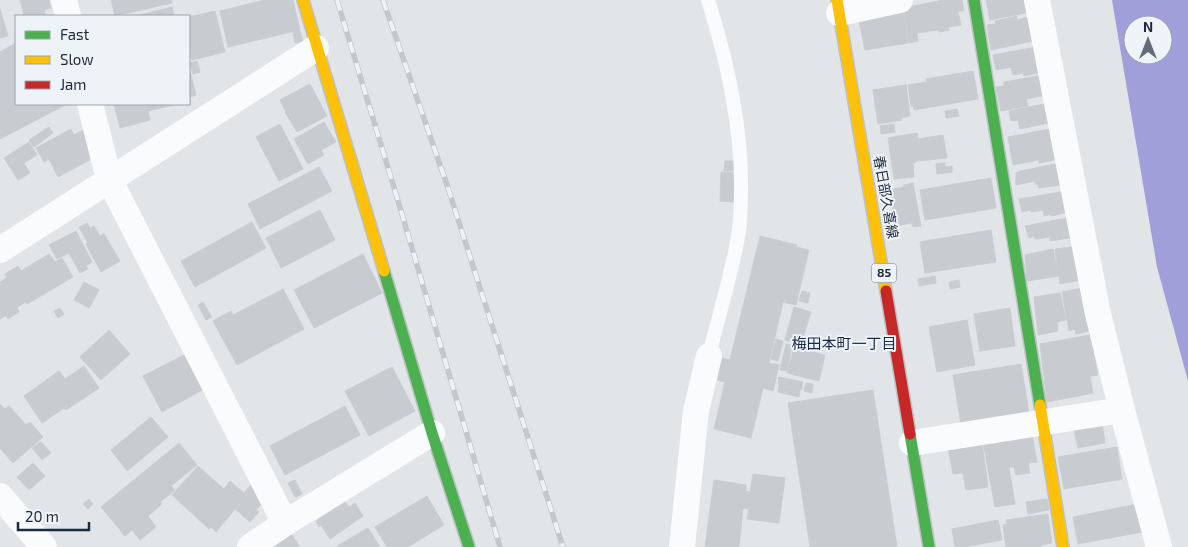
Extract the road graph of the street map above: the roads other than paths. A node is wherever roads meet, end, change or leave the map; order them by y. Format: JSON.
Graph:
{"nodes":[{"id":1,"x":64,"y":0,"type":"edge"},
{"id":2,"x":302,"y":0,"type":"edge"},
{"id":3,"x":708,"y":0,"type":"edge"},
{"id":4,"x":900,"y":0,"type":"edge"},
{"id":5,"x":974,"y":0,"type":"edge"},
{"id":6,"x":1037,"y":0,"type":"edge"},
{"id":7,"x":838,"y":6,"type":"edge"},
{"id":8,"x":68,"y":15,"type":"edge"},
{"id":9,"x":316,"y":48,"type":"junction"},
{"id":10,"x":90,"y":105,"type":"edge"},
{"id":11,"x":109,"y":179,"type":"junction"},
{"id":12,"x":0,"y":250,"type":"edge"},
{"id":13,"x":709,"y":356,"type":"joint"},
{"id":14,"x":1122,"y":410,"type":"junction"},
{"id":15,"x":1043,"y":422,"type":"junction"},
{"id":16,"x":432,"y":433,"type":"junction"},
{"id":17,"x":912,"y":443,"type":"junction"},
{"id":18,"x":0,"y":496,"type":"edge"},
{"id":19,"x":285,"y":523,"type":"junction"},
{"id":20,"x":44,"y":547,"type":"edge"},
{"id":21,"x":250,"y":547,"type":"edge"},
{"id":22,"x":469,"y":547,"type":"edge"},
{"id":23,"x":682,"y":547,"type":"edge"},
{"id":24,"x":929,"y":547,"type":"edge"},
{"id":25,"x":1063,"y":547,"type":"edge"},
{"id":26,"x":1159,"y":547,"type":"edge"}],
"edges":[{"from":1,"to":8,"type":"street"},
{"from":2,"to":9,"type":"street"},
{"from":3,"to":13,"type":"lane"},
{"from":4,"to":7,"type":"street"},
{"from":5,"to":15,"type":"street"},
{"from":6,"to":14,"type":"street"},
{"from":7,"to":17,"type":"street","name":"春日部久喜線","number":"85"},
{"from":9,"to":11,"type":"street"},
{"from":9,"to":16,"type":"street"},
{"from":10,"to":11,"type":"street"},
{"from":11,"to":12,"type":"street"},
{"from":11,"to":19,"type":"street"},
{"from":13,"to":23,"type":"street"},
{"from":14,"to":15,"type":"street"},
{"from":14,"to":26,"type":"street"},
{"from":15,"to":17,"type":"street"},
{"from":15,"to":25,"type":"street"},
{"from":16,"to":19,"type":"street"},
{"from":16,"to":22,"type":"street"},
{"from":17,"to":24,"type":"street","name":"春日部久喜線","number":"85"},
{"from":18,"to":20,"type":"street"},
{"from":19,"to":21,"type":"street"}]}
